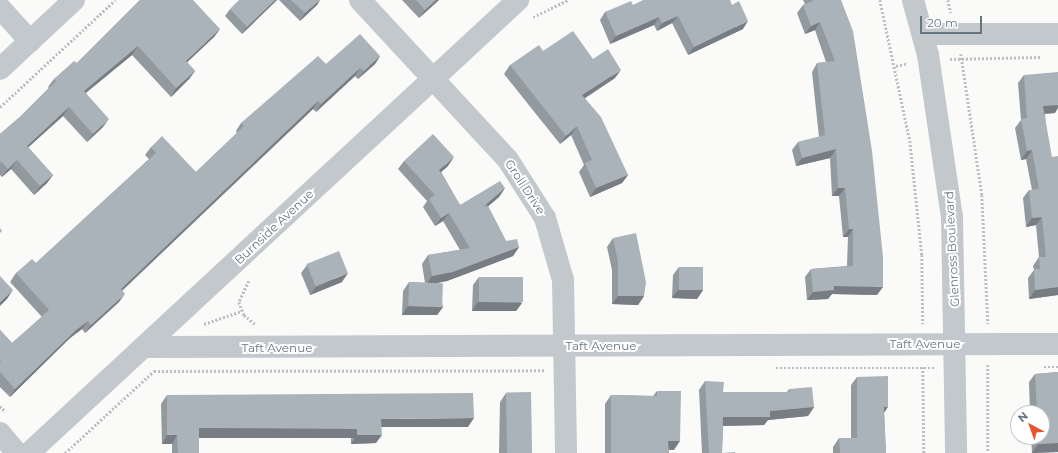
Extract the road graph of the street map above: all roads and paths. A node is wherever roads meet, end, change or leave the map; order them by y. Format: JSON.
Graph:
{"nodes":[{"id":1,"x":74,"y":0,"type":"edge"},
{"id":2,"x":115,"y":0,"type":"edge"},
{"id":3,"x":360,"y":0,"type":"edge"},
{"id":4,"x":518,"y":0,"type":"edge"},
{"id":5,"x":568,"y":0,"type":"edge"},
{"id":6,"x":880,"y":0,"type":"edge"},
{"id":7,"x":913,"y":0,"type":"edge"},
{"id":8,"x":0,"y":8,"type":"edge"},
{"id":9,"x":526,"y":23,"type":"dead end"},
{"id":10,"x":923,"y":34,"type":"junction"},
{"id":11,"x":1058,"y":34,"type":"edge"},
{"id":12,"x":30,"y":41,"type":"junction"},
{"id":13,"x":1043,"y":57,"type":"dead end"},
{"id":14,"x":0,"y":69,"type":"edge"},
{"id":15,"x":434,"y":78,"type":"junction"},
{"id":16,"x":0,"y":107,"type":"edge"},
{"id":17,"x":254,"y":276,"type":"dead end"},
{"id":18,"x":915,"y":322,"type":"dead end"},
{"id":19,"x":923,"y":322,"type":"junction"},
{"id":20,"x":929,"y":322,"type":"dead end"},
{"id":21,"x":258,"y":325,"type":"dead end"},
{"id":22,"x":923,"y":344,"type":"junction"},
{"id":23,"x":955,"y":344,"type":"junction"},
{"id":24,"x":988,"y":344,"type":"junction"},
{"id":25,"x":1058,"y":344,"type":"edge"},
{"id":26,"x":564,"y":346,"type":"junction"},
{"id":27,"x":144,"y":347,"type":"junction"},
{"id":28,"x":1035,"y":367,"type":"dead end"},
{"id":29,"x":1058,"y":367,"type":"edge"},
{"id":30,"x":774,"y":368,"type":"dead end"},
{"id":31,"x":924,"y":368,"type":"junction"},
{"id":32,"x":955,"y":368,"type":"junction"},
{"id":33,"x":988,"y":368,"type":"junction"},
{"id":34,"x":996,"y":368,"type":"dead end"},
{"id":35,"x":565,"y":369,"type":"junction"},
{"id":36,"x":0,"y":433,"type":"edge"},
{"id":37,"x":17,"y":453,"type":"edge"},
{"id":38,"x":29,"y":453,"type":"edge"},
{"id":39,"x":65,"y":453,"type":"edge"},
{"id":40,"x":566,"y":453,"type":"edge"},
{"id":41,"x":924,"y":453,"type":"edge"},
{"id":42,"x":956,"y":453,"type":"edge"},
{"id":43,"x":988,"y":453,"type":"edge"}],
"edges":[{"from":1,"to":12,"type":"street"},
{"from":2,"to":16,"type":"path"},
{"from":3,"to":15,"type":"street","name":"Groll Drive"},
{"from":4,"to":15,"type":"street","name":"Burnside Avenue"},
{"from":5,"to":9,"type":"path"},
{"from":6,"to":19,"type":"path"},
{"from":7,"to":10,"type":"street","name":"Glenross Boulevard"},
{"from":8,"to":12,"type":"street"},
{"from":10,"to":11,"type":"street"},
{"from":10,"to":23,"type":"street","name":"Glenross Boulevard"},
{"from":12,"to":14,"type":"street"},
{"from":13,"to":24,"type":"path"},
{"from":15,"to":26,"type":"street","name":"Groll Drive"},
{"from":15,"to":27,"type":"street","name":"Burnside Avenue"},
{"from":17,"to":21,"type":"path"},
{"from":18,"to":19,"type":"path"},
{"from":19,"to":20,"type":"path"},
{"from":19,"to":22,"type":"path"},
{"from":22,"to":23,"type":"street","name":"Taft Avenue"},
{"from":22,"to":26,"type":"street","name":"Taft Avenue"},
{"from":22,"to":31,"type":"path"},
{"from":23,"to":24,"type":"street","name":"Taft Avenue"},
{"from":23,"to":32,"type":"street","name":"Glenross Boulevard"},
{"from":24,"to":25,"type":"street","name":"Taft Avenue"},
{"from":24,"to":33,"type":"path"},
{"from":26,"to":27,"type":"street","name":"Taft Avenue"},
{"from":26,"to":35,"type":"street","name":"Groll Drive"},
{"from":27,"to":38,"type":"street","name":"Burnside Avenue"},
{"from":28,"to":29,"type":"path"},
{"from":30,"to":31,"type":"path"},
{"from":31,"to":32,"type":"path"},
{"from":31,"to":41,"type":"path"},
{"from":32,"to":33,"type":"path"},
{"from":32,"to":42,"type":"street","name":"Glenross Boulevard"},
{"from":33,"to":34,"type":"path"},
{"from":33,"to":43,"type":"path"},
{"from":35,"to":39,"type":"path"},
{"from":35,"to":40,"type":"street","name":"Groll Drive"},
{"from":36,"to":37,"type":"street"}]}
